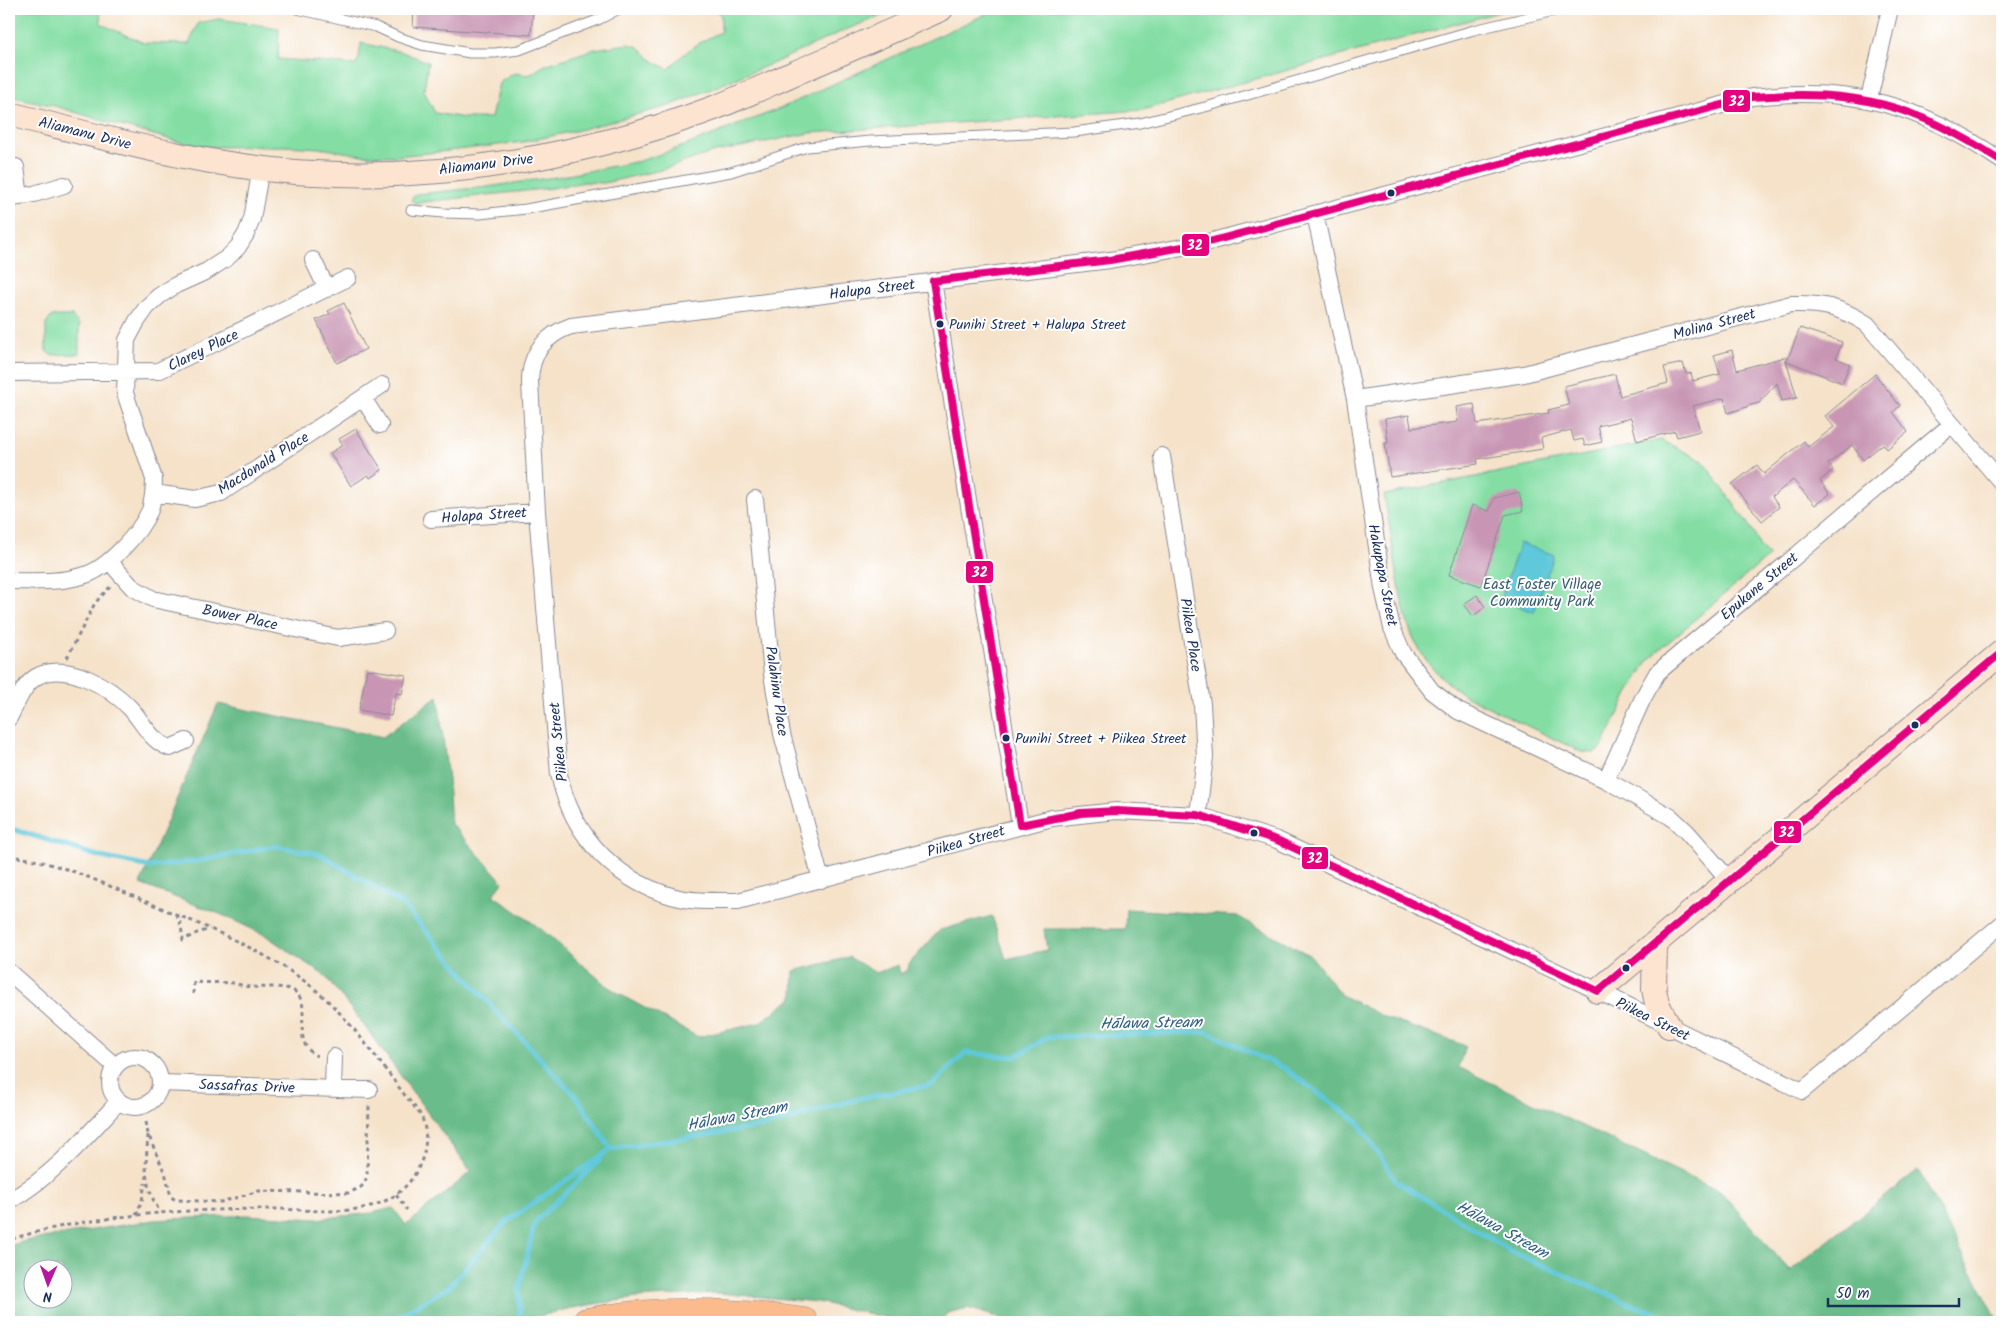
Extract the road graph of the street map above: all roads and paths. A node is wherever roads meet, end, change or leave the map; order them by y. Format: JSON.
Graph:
{"nodes":[{"id":1,"x":297,"y":9,"type":"edge"},
{"id":2,"x":619,"y":9,"type":"edge"},
{"id":3,"x":941,"y":9,"type":"edge"},
{"id":4,"x":1562,"y":9,"type":"edge"},
{"id":5,"x":1890,"y":9,"type":"edge"},
{"id":6,"x":1869,"y":99,"type":"junction"},
{"id":7,"x":9,"y":114,"type":"edge"},
{"id":8,"x":2002,"y":161,"type":"edge"},
{"id":9,"x":16,"y":167,"type":"dead end"},
{"id":10,"x":261,"y":168,"type":"junction"},
{"id":11,"x":64,"y":185,"type":"dead end"},
{"id":12,"x":14,"y":198,"type":"edge"},
{"id":13,"x":411,"y":210,"type":"dead end"},
{"id":14,"x":1315,"y":214,"type":"junction"},
{"id":15,"x":313,"y":260,"type":"dead end"},
{"id":16,"x":348,"y":278,"type":"dead end"},
{"id":17,"x":933,"y":281,"type":"junction"},
{"id":18,"x":327,"y":288,"type":"junction"},
{"id":19,"x":127,"y":372,"type":"junction"},
{"id":20,"x":9,"y":373,"type":"edge"},
{"id":21,"x":382,"y":385,"type":"dead end"},
{"id":22,"x":363,"y":398,"type":"junction"},
{"id":23,"x":1354,"y":399,"type":"junction"},
{"id":24,"x":1952,"y":424,"type":"junction"},
{"id":25,"x":380,"y":425,"type":"dead end"},
{"id":26,"x":1162,"y":456,"type":"dead end"},
{"id":27,"x":2002,"y":482,"type":"edge"},
{"id":28,"x":154,"y":493,"type":"junction"},
{"id":29,"x":755,"y":499,"type":"dead end"},
{"id":30,"x":537,"y":512,"type":"junction"},
{"id":31,"x":431,"y":519,"type":"dead end"},
{"id":32,"x":109,"y":561,"type":"junction"},
{"id":33,"x":122,"y":576,"type":"junction"},
{"id":34,"x":9,"y":581,"type":"edge"},
{"id":35,"x":386,"y":631,"type":"dead end"},
{"id":36,"x":2002,"y":652,"type":"edge"},
{"id":37,"x":65,"y":662,"type":"dead end"},
{"id":38,"x":9,"y":718,"type":"edge"},
{"id":39,"x":186,"y":741,"type":"dead end"},
{"id":40,"x":1606,"y":780,"type":"junction"},
{"id":41,"x":1198,"y":815,"type":"junction"},
{"id":42,"x":1020,"y":825,"type":"junction"},
{"id":43,"x":821,"y":880,"type":"junction"},
{"id":44,"x":1730,"y":881,"type":"junction"},
{"id":45,"x":176,"y":914,"type":"dead end"},
{"id":46,"x":2002,"y":924,"type":"edge"},
{"id":47,"x":211,"y":929,"type":"dead end"},
{"id":48,"x":1655,"y":944,"type":"junction"},
{"id":49,"x":9,"y":972,"type":"edge"},
{"id":50,"x":1598,"y":991,"type":"junction"},
{"id":51,"x":193,"y":994,"type":"dead end"},
{"id":52,"x":1669,"y":1026,"type":"junction"},
{"id":53,"x":334,"y":1057,"type":"joint"},
{"id":54,"x":115,"y":1066,"type":"junction"},
{"id":55,"x":160,"y":1083,"type":"junction"},
{"id":56,"x":333,"y":1088,"type":"junction"},
{"id":57,"x":369,"y":1090,"type":"joint"},
{"id":58,"x":119,"y":1101,"type":"junction"},
{"id":59,"x":146,"y":1122,"type":"dead end"},
{"id":60,"x":148,"y":1134,"type":"junction"},
{"id":61,"x":146,"y":1181,"type":"junction"},
{"id":62,"x":396,"y":1195,"type":"dead end"},
{"id":63,"x":9,"y":1201,"type":"edge"},
{"id":64,"x":406,"y":1210,"type":"dead end"},
{"id":65,"x":160,"y":1213,"type":"dead end"},
{"id":66,"x":135,"y":1215,"type":"dead end"},
{"id":67,"x":587,"y":1322,"type":"edge"},
{"id":68,"x":804,"y":1322,"type":"edge"}],
"edges":[{"from":1,"to":2,"type":"lane"},
{"from":3,"to":10,"type":"street","name":"Aliamanu Drive"},
{"from":4,"to":13,"type":"lane"},
{"from":5,"to":6,"type":"street"},
{"from":6,"to":8,"type":"street","name":"Halupa Street"},
{"from":6,"to":14,"type":"street","name":"Halupa Street"},
{"from":7,"to":10,"type":"street","name":"Aliamanu Drive"},
{"from":9,"to":12,"type":"street"},
{"from":10,"to":19,"type":"street"},
{"from":11,"to":12,"type":"street"},
{"from":14,"to":17,"type":"street","name":"Halupa Street"},
{"from":14,"to":23,"type":"street","name":"Hakupapa Street"},
{"from":15,"to":18,"type":"street"},
{"from":16,"to":18,"type":"street","name":"Clarey Place"},
{"from":17,"to":30,"type":"street","name":"Halupa Street"},
{"from":17,"to":42,"type":"street"},
{"from":18,"to":19,"type":"street","name":"Clarey Place"},
{"from":19,"to":20,"type":"street","name":"Clarey Place"},
{"from":19,"to":28,"type":"street"},
{"from":21,"to":22,"type":"street","name":"Macdonald Place"},
{"from":22,"to":25,"type":"street"},
{"from":22,"to":28,"type":"street","name":"Macdonald Place"},
{"from":23,"to":24,"type":"street","name":"Molina Street"},
{"from":23,"to":40,"type":"street","name":"Hakupapa Street"},
{"from":24,"to":27,"type":"street","name":"Molina Street"},
{"from":24,"to":40,"type":"street","name":"Epukane Street"},
{"from":26,"to":41,"type":"street","name":"Piikea Place"},
{"from":28,"to":32,"type":"street"},
{"from":29,"to":43,"type":"street","name":"Palahinu Place"},
{"from":30,"to":31,"type":"street","name":"Holapa Street"},
{"from":30,"to":43,"type":"street","name":"Piikea Street"},
{"from":32,"to":33,"type":"street","name":"Bower Place"},
{"from":32,"to":34,"type":"street"},
{"from":33,"to":35,"type":"street","name":"Bower Place"},
{"from":33,"to":37,"type":"path"},
{"from":36,"to":44,"type":"street"},
{"from":38,"to":39,"type":"street"},
{"from":40,"to":44,"type":"street","name":"Hakupapa Street"},
{"from":41,"to":42,"type":"street","name":"Piikea Street"},
{"from":41,"to":50,"type":"street","name":"Piikea Street"},
{"from":42,"to":43,"type":"street","name":"Piikea Street"},
{"from":44,"to":48,"type":"street"},
{"from":45,"to":47,"type":"path"},
{"from":46,"to":52,"type":"street","name":"Piikea Street"},
{"from":48,"to":50,"type":"street"},
{"from":48,"to":52,"type":"street"},
{"from":49,"to":54,"type":"street"},
{"from":50,"to":52,"type":"street","name":"Piikea Street"},
{"from":51,"to":53,"type":"path"},
{"from":53,"to":56,"type":"street"},
{"from":54,"to":55,"type":"street"},
{"from":54,"to":58,"type":"street"},
{"from":55,"to":56,"type":"street","name":"Sassafras Drive"},
{"from":55,"to":58,"type":"street"},
{"from":56,"to":57,"type":"street","name":"Sassafras Drive"},
{"from":57,"to":60,"type":"path"},
{"from":58,"to":63,"type":"street"},
{"from":59,"to":60,"type":"path"},
{"from":60,"to":61,"type":"path"},
{"from":61,"to":65,"type":"path"},
{"from":61,"to":66,"type":"path"},
{"from":62,"to":64,"type":"path"},
{"from":67,"to":68,"type":"highway"}]}
